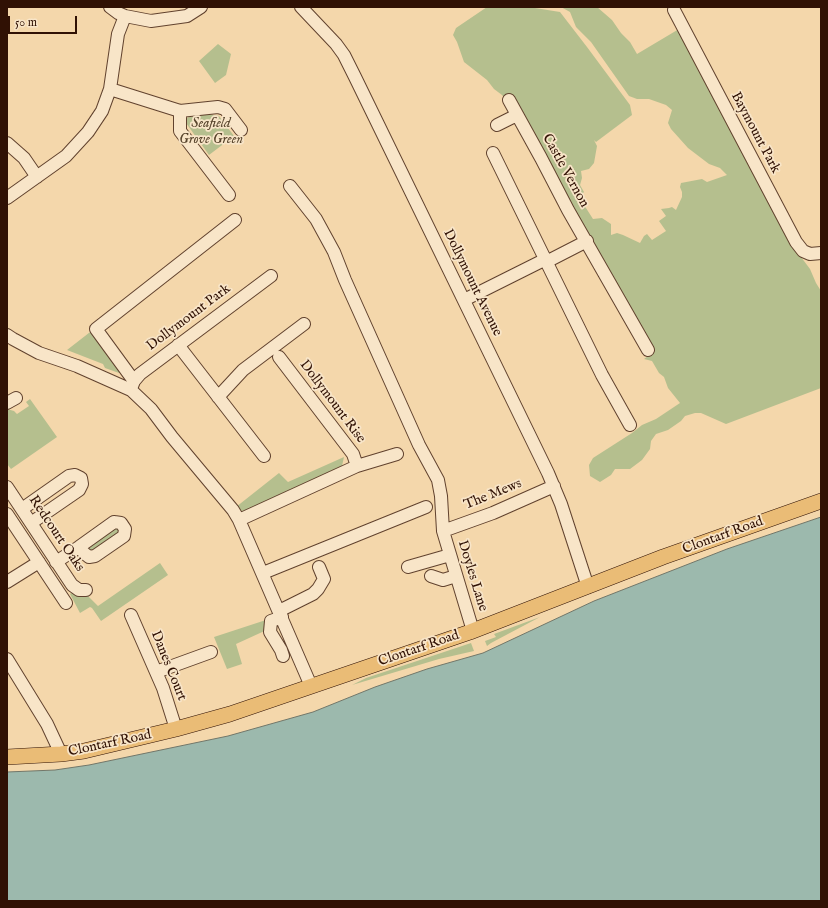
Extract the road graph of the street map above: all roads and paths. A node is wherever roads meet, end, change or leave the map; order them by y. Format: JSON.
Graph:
{"nodes":[{"id":1,"x":110,"y":7,"type":"edge"},
{"id":2,"x":201,"y":7,"type":"edge"},
{"id":3,"x":301,"y":7,"type":"edge"},
{"id":4,"x":674,"y":10,"type":"dead end"},
{"id":5,"x":125,"y":16,"type":"junction"},
{"id":6,"x":110,"y":89,"type":"junction"},
{"id":7,"x":509,"y":100,"type":"dead end"},
{"id":8,"x":180,"y":111,"type":"junction"},
{"id":9,"x":516,"y":115,"type":"junction"},
{"id":10,"x":497,"y":125,"type":"dead end"},
{"id":11,"x":241,"y":130,"type":"dead end"},
{"id":12,"x":7,"y":143,"type":"edge"},
{"id":13,"x":493,"y":153,"type":"dead end"},
{"id":14,"x":38,"y":177,"type":"junction"},
{"id":15,"x":290,"y":186,"type":"dead end"},
{"id":16,"x":229,"y":195,"type":"dead end"},
{"id":17,"x":7,"y":198,"type":"edge"},
{"id":18,"x":235,"y":220,"type":"dead end"},
{"id":19,"x":587,"y":241,"type":"junction"},
{"id":20,"x":821,"y":253,"type":"edge"},
{"id":21,"x":546,"y":261,"type":"junction"},
{"id":22,"x":271,"y":276,"type":"dead end"},
{"id":23,"x":464,"y":300,"type":"junction"},
{"id":24,"x":304,"y":324,"type":"dead end"},
{"id":25,"x":7,"y":335,"type":"edge"},
{"id":26,"x":178,"y":345,"type":"junction"},
{"id":27,"x":648,"y":350,"type":"dead end"},
{"id":28,"x":279,"y":357,"type":"dead end"},
{"id":29,"x":132,"y":386,"type":"junction"},
{"id":30,"x":218,"y":397,"type":"junction"},
{"id":31,"x":630,"y":425,"type":"dead end"},
{"id":32,"x":397,"y":454,"type":"dead end"},
{"id":33,"x":264,"y":456,"type":"dead end"},
{"id":34,"x":357,"y":466,"type":"junction"},
{"id":35,"x":554,"y":486,"type":"junction"},
{"id":36,"x":7,"y":487,"type":"edge"},
{"id":37,"x":39,"y":497,"type":"junction"},
{"id":38,"x":821,"y":501,"type":"edge"},
{"id":39,"x":426,"y":507,"type":"dead end"},
{"id":40,"x":22,"y":509,"type":"junction"},
{"id":41,"x":49,"y":511,"type":"junction"},
{"id":42,"x":7,"y":514,"type":"edge"},
{"id":43,"x":239,"y":520,"type":"junction"},
{"id":44,"x":31,"y":524,"type":"junction"},
{"id":45,"x":443,"y":531,"type":"junction"},
{"id":46,"x":76,"y":549,"type":"dead end"},
{"id":47,"x":450,"y":555,"type":"junction"},
{"id":48,"x":39,"y":562,"type":"junction"},
{"id":49,"x":56,"y":562,"type":"junction"},
{"id":50,"x":319,"y":567,"type":"dead end"},
{"id":51,"x":408,"y":567,"type":"dead end"},
{"id":52,"x":262,"y":573,"type":"junction"},
{"id":53,"x":431,"y":576,"type":"dead end"},
{"id":54,"x":456,"y":576,"type":"junction"},
{"id":55,"x":7,"y":582,"type":"edge"},
{"id":56,"x":588,"y":587,"type":"junction"},
{"id":57,"x":86,"y":590,"type":"dead end"},
{"id":58,"x":66,"y":603,"type":"dead end"},
{"id":59,"x":131,"y":614,"type":"dead end"},
{"id":60,"x":281,"y":614,"type":"junction"},
{"id":61,"x":473,"y":631,"type":"junction"},
{"id":62,"x":212,"y":652,"type":"dead end"},
{"id":63,"x":283,"y":656,"type":"dead end"},
{"id":64,"x":7,"y":659,"type":"edge"},
{"id":65,"x":156,"y":672,"type":"junction"},
{"id":66,"x":311,"y":686,"type":"junction"},
{"id":67,"x":176,"y":729,"type":"junction"},
{"id":68,"x":61,"y":754,"type":"junction"},
{"id":69,"x":7,"y":757,"type":"edge"}],
"edges":[{"from":1,"to":5,"type":"street"},
{"from":2,"to":5,"type":"street"},
{"from":3,"to":23,"type":"street","name":"Dollymount Avenue"},
{"from":4,"to":20,"type":"street","name":"Baymount Park"},
{"from":5,"to":6,"type":"street"},
{"from":6,"to":8,"type":"street"},
{"from":6,"to":14,"type":"street"},
{"from":7,"to":9,"type":"street","name":"Castle Vernon"},
{"from":8,"to":11,"type":"street"},
{"from":8,"to":16,"type":"street"},
{"from":9,"to":10,"type":"street"},
{"from":9,"to":19,"type":"street","name":"Castle Vernon"},
{"from":12,"to":14,"type":"street"},
{"from":13,"to":21,"type":"street"},
{"from":14,"to":17,"type":"street"},
{"from":15,"to":45,"type":"street","name":"Doyles Lane"},
{"from":18,"to":29,"type":"street"},
{"from":19,"to":21,"type":"street"},
{"from":19,"to":27,"type":"street","name":"Castle Vernon"},
{"from":21,"to":23,"type":"street"},
{"from":21,"to":31,"type":"street"},
{"from":22,"to":26,"type":"street","name":"Dollymount Park"},
{"from":23,"to":35,"type":"street","name":"Dollymount Avenue"},
{"from":24,"to":30,"type":"street"},
{"from":25,"to":29,"type":"street"},
{"from":26,"to":29,"type":"street","name":"Dollymount Park"},
{"from":26,"to":30,"type":"street"},
{"from":28,"to":34,"type":"street","name":"Dollymount Rise"},
{"from":29,"to":43,"type":"street"},
{"from":30,"to":33,"type":"street"},
{"from":32,"to":34,"type":"street"},
{"from":34,"to":43,"type":"street"},
{"from":35,"to":45,"type":"street","name":"The Mews"},
{"from":35,"to":56,"type":"street","name":"Dollymount Avenue"},
{"from":36,"to":40,"type":"street","name":"Redcourt Oaks"},
{"from":37,"to":40,"type":"street"},
{"from":37,"to":41,"type":"street"},
{"from":37,"to":41,"type":"street"},
{"from":38,"to":56,"type":"main road","name":"Clontarf Road"},
{"from":39,"to":52,"type":"street"},
{"from":40,"to":44,"type":"street","name":"Redcourt Oaks"},
{"from":41,"to":44,"type":"street"},
{"from":42,"to":48,"type":"street"},
{"from":43,"to":52,"type":"street"},
{"from":44,"to":49,"type":"street","name":"Redcourt Oaks"},
{"from":45,"to":47,"type":"street","name":"Doyles Lane"},
{"from":46,"to":49,"type":"street"},
{"from":47,"to":51,"type":"street"},
{"from":47,"to":54,"type":"street","name":"Doyles Lane"},
{"from":48,"to":55,"type":"street"},
{"from":48,"to":58,"type":"street"},
{"from":49,"to":57,"type":"street","name":"Redcourt Oaks"},
{"from":50,"to":60,"type":"street"},
{"from":52,"to":60,"type":"street"},
{"from":53,"to":54,"type":"street"},
{"from":54,"to":61,"type":"street","name":"Doyles Lane"},
{"from":56,"to":61,"type":"main road","name":"Clontarf Road"},
{"from":59,"to":65,"type":"street","name":"Danes Court"},
{"from":60,"to":63,"type":"street"},
{"from":60,"to":66,"type":"street"},
{"from":61,"to":66,"type":"main road","name":"Clontarf Road"},
{"from":62,"to":65,"type":"street"},
{"from":64,"to":68,"type":"street"},
{"from":65,"to":67,"type":"street","name":"Danes Court"},
{"from":66,"to":67,"type":"main road","name":"Clontarf Road"},
{"from":67,"to":68,"type":"main road","name":"Clontarf Road"},
{"from":68,"to":69,"type":"main road","name":"Clontarf Road"}]}
